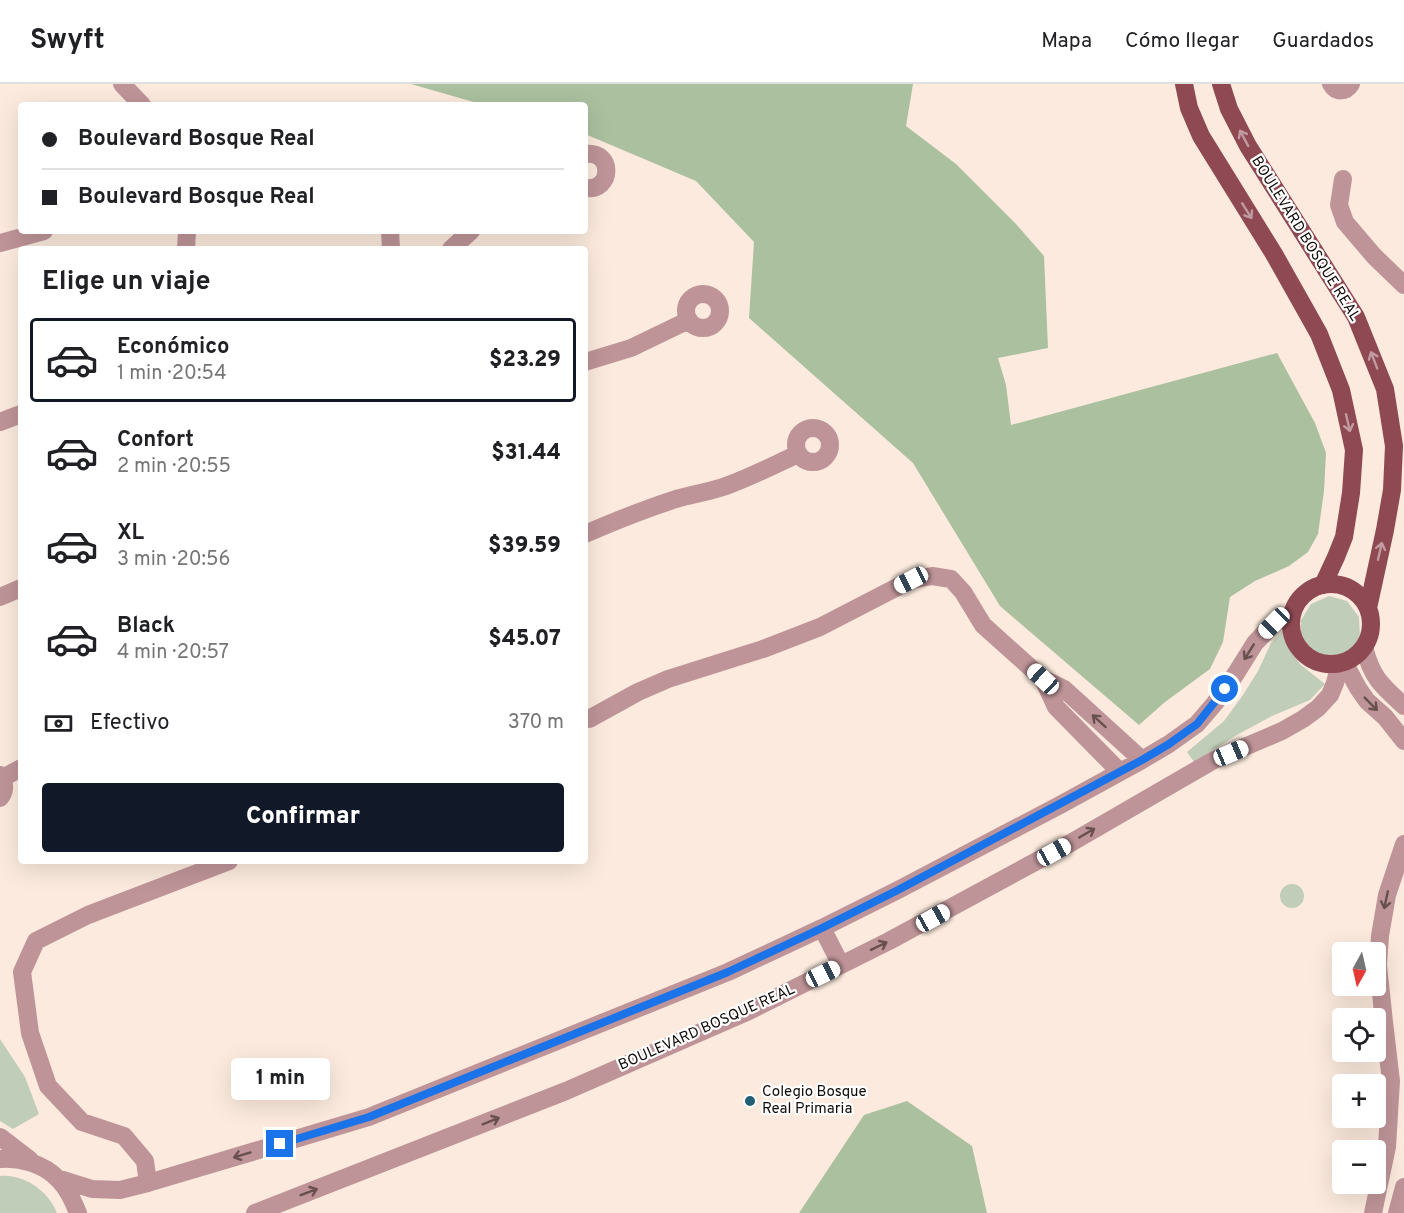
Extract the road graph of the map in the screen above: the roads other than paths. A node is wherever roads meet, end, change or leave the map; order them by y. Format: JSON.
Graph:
{"nodes":[{"id":1,"x":122,"y":84,"type":"edge"},
{"id":2,"x":1184,"y":84,"type":"edge"},
{"id":3,"x":1221,"y":84,"type":"edge"},
{"id":4,"x":1331,"y":84,"type":"edge"},
{"id":5,"x":1351,"y":84,"type":"edge"},
{"id":6,"x":139,"y":102,"type":"edge"},
{"id":7,"x":588,"y":154,"type":"edge"},
{"id":8,"x":1343,"y":179,"type":"dead end"},
{"id":9,"x":588,"y":188,"type":"edge"},
{"id":10,"x":33,"y":234,"type":"edge"},
{"id":11,"x":468,"y":234,"type":"edge"},
{"id":12,"x":0,"y":243,"type":"edge"},
{"id":13,"x":454,"y":246,"type":"edge"},
{"id":14,"x":1404,"y":285,"type":"edge"},
{"id":15,"x":689,"y":320,"type":"dead end"},
{"id":16,"x":588,"y":361,"type":"edge"},
{"id":17,"x":18,"y":415,"type":"edge"},
{"id":18,"x":0,"y":422,"type":"edge"},
{"id":19,"x":798,"y":454,"type":"dead end"},
{"id":20,"x":588,"y":533,"type":"edge"},
{"id":21,"x":1323,"y":585,"type":"junction"},
{"id":22,"x":18,"y":589,"type":"edge"},
{"id":23,"x":0,"y":597,"type":"edge"},
{"id":24,"x":1368,"y":608,"type":"junction"},
{"id":25,"x":1292,"y":614,"type":"junction"},
{"id":26,"x":1364,"y":647,"type":"junction"},
{"id":27,"x":1342,"y":663,"type":"junction"},
{"id":28,"x":1043,"y":679,"type":"junction"},
{"id":29,"x":1404,"y":706,"type":"edge"},
{"id":30,"x":588,"y":719,"type":"edge"},
{"id":31,"x":1404,"y":741,"type":"edge"},
{"id":32,"x":1142,"y":760,"type":"junction"},
{"id":33,"x":18,"y":769,"type":"edge"},
{"id":34,"x":1120,"y":772,"type":"junction"},
{"id":35,"x":1,"y":777,"type":"edge"},
{"id":36,"x":0,"y":798,"type":"edge"},
{"id":37,"x":1404,"y":844,"type":"edge"},
{"id":38,"x":221,"y":864,"type":"edge"},
{"id":39,"x":822,"y":928,"type":"junction"},
{"id":40,"x":841,"y":965,"type":"junction"},
{"id":41,"x":0,"y":1137,"type":"edge"},
{"id":42,"x":0,"y":1159,"type":"edge"},
{"id":43,"x":36,"y":1165,"type":"junction"},
{"id":44,"x":57,"y":1178,"type":"junction"},
{"id":45,"x":148,"y":1183,"type":"junction"},
{"id":46,"x":1404,"y":1187,"type":"edge"},
{"id":47,"x":78,"y":1213,"type":"edge"},
{"id":48,"x":255,"y":1213,"type":"edge"},
{"id":49,"x":1372,"y":1213,"type":"edge"},
{"id":50,"x":1397,"y":1213,"type":"edge"}],
"edges":[{"from":1,"to":6,"type":"street"},
{"from":2,"to":21,"type":"main road","one_way":true},
{"from":24,"to":3,"type":"main road","name":"BOULEVARD BOSQUE REAL","one_way":true},
{"from":4,"to":5,"type":"street"},
{"from":7,"to":9,"type":"street"},
{"from":8,"to":14,"type":"street"},
{"from":10,"to":12,"type":"street"},
{"from":11,"to":13,"type":"street"},
{"from":15,"to":16,"type":"street"},
{"from":17,"to":18,"type":"street"},
{"from":19,"to":20,"type":"street"},
{"from":21,"to":24,"type":"main road"},
{"from":21,"to":25,"type":"main road"},
{"from":22,"to":23,"type":"street"},
{"from":24,"to":26,"type":"main road"},
{"from":25,"to":27,"type":"main road"},
{"from":25,"to":32,"type":"street","one_way":true},
{"from":26,"to":27,"type":"main road"},
{"from":26,"to":29,"type":"street"},
{"from":27,"to":31,"type":"street","one_way":true},
{"from":40,"to":27,"type":"street","name":"BOULEVARD BOSQUE REAL","one_way":true},
{"from":28,"to":30,"type":"street"},
{"from":32,"to":28,"type":"street","one_way":true},
{"from":28,"to":34,"type":"street"},
{"from":32,"to":34,"type":"street"},
{"from":33,"to":35,"type":"street"},
{"from":34,"to":39,"type":"street"},
{"from":35,"to":36,"type":"street"},
{"from":37,"to":49,"type":"street","one_way":true},
{"from":38,"to":45,"type":"street"},
{"from":39,"to":40,"type":"street"},
{"from":39,"to":45,"type":"street","one_way":true},
{"from":48,"to":40,"type":"street","name":"BOULEVARD BOSQUE REAL","one_way":true},
{"from":41,"to":43,"type":"street"},
{"from":42,"to":43,"type":"street"},
{"from":43,"to":44,"type":"street"},
{"from":44,"to":45,"type":"street"},
{"from":44,"to":47,"type":"street"},
{"from":46,"to":50,"type":"street"}]}
